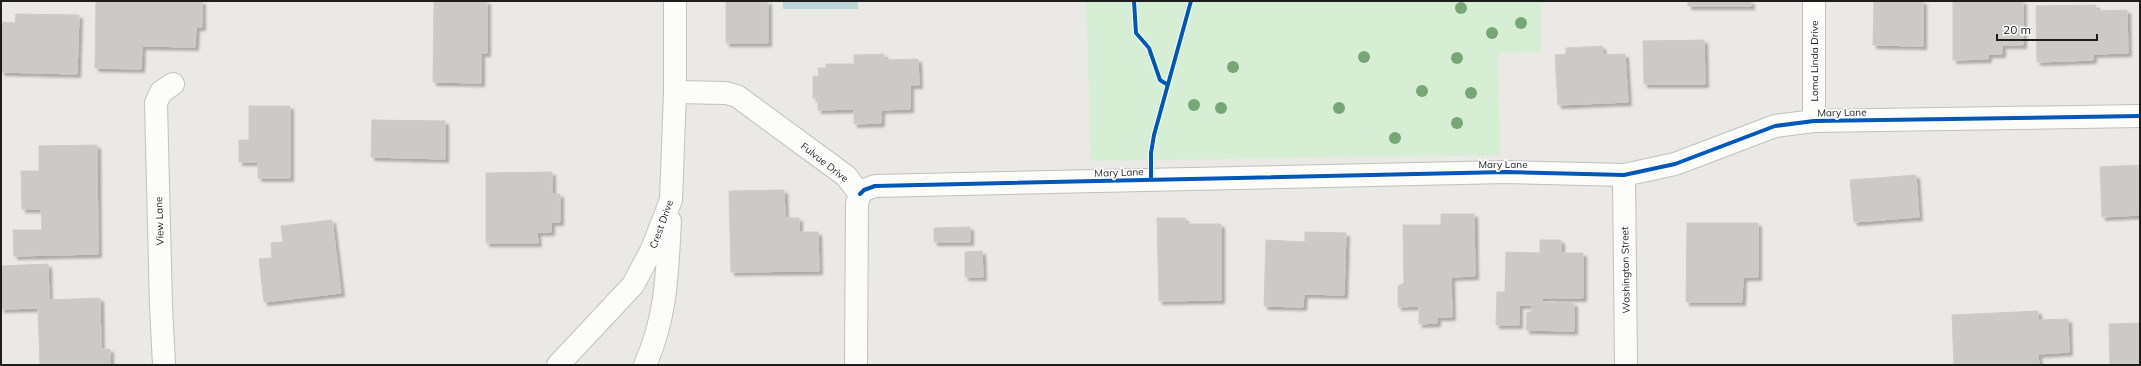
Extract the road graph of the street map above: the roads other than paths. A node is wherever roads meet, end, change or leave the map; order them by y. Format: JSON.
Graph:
{"nodes":[{"id":1,"x":675,"y":1,"type":"edge"},
{"id":2,"x":1814,"y":1,"type":"edge"},
{"id":3,"x":173,"y":84,"type":"dead end"},
{"id":4,"x":676,"y":92,"type":"junction"},
{"id":5,"x":2140,"y":116,"type":"edge"},
{"id":6,"x":1814,"y":121,"type":"junction"},
{"id":7,"x":1624,"y":175,"type":"junction"},
{"id":8,"x":860,"y":194,"type":"junction"},
{"id":9,"x":671,"y":200,"type":"junction"},
{"id":10,"x":164,"y":365,"type":"edge"},
{"id":11,"x":558,"y":365,"type":"edge"},
{"id":12,"x":645,"y":365,"type":"edge"},
{"id":13,"x":856,"y":365,"type":"edge"},
{"id":14,"x":1626,"y":365,"type":"edge"}],
"edges":[{"from":1,"to":4,"type":"street","name":"Crest Drive"},
{"from":2,"to":6,"type":"street","name":"Loma Linda Drive"},
{"from":3,"to":10,"type":"street","name":"View Lane"},
{"from":4,"to":8,"type":"street","name":"Fulvue Drive"},
{"from":4,"to":9,"type":"street","name":"Crest Drive"},
{"from":5,"to":6,"type":"street","name":"Mary Lane"},
{"from":6,"to":7,"type":"street","name":"Mary Lane"},
{"from":7,"to":8,"type":"street","name":"Mary Lane"},
{"from":7,"to":14,"type":"street","name":"Washington Street"},
{"from":8,"to":13,"type":"street"},
{"from":9,"to":11,"type":"street","name":"Crest Drive"},
{"from":9,"to":12,"type":"street"}]}
